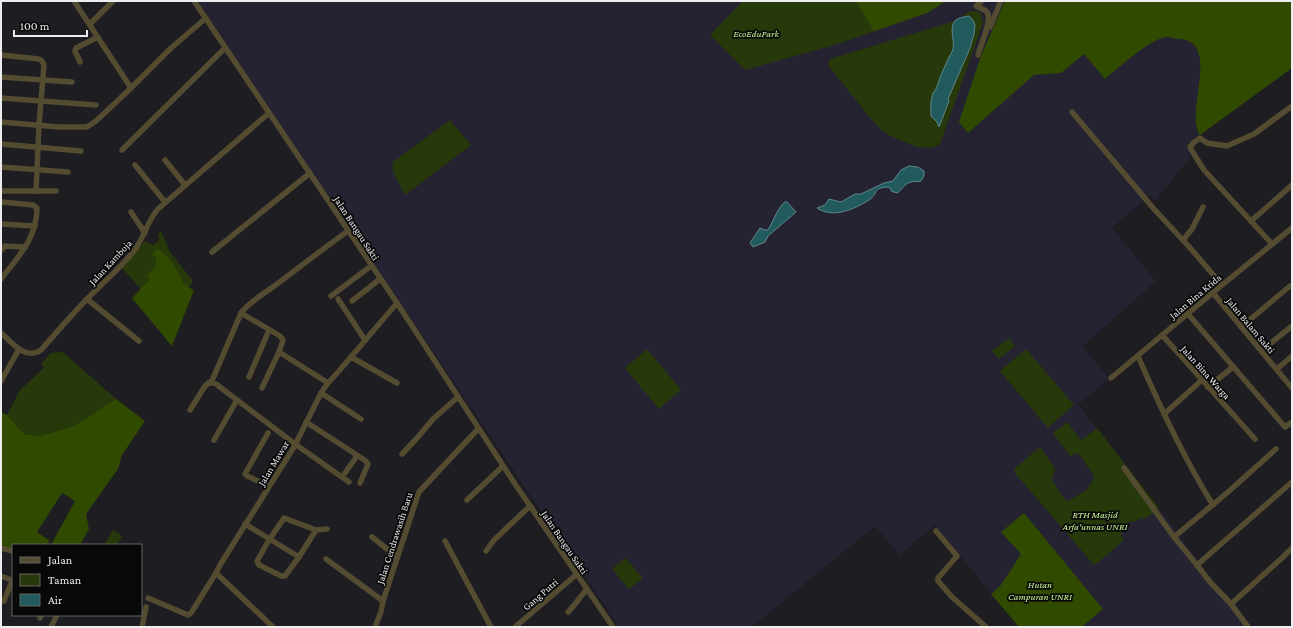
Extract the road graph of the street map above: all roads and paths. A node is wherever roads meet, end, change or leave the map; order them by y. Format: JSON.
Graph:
{"nodes":[{"id":1,"x":74,"y":1,"type":"edge"},
{"id":2,"x":113,"y":1,"type":"edge"},
{"id":3,"x":194,"y":1,"type":"edge"},
{"id":4,"x":982,"y":1,"type":"edge"},
{"id":5,"x":1001,"y":1,"type":"edge"},
{"id":6,"x":206,"y":18,"type":"junction"},
{"id":7,"x":90,"y":24,"type":"junction"},
{"id":8,"x":98,"y":37,"type":"junction"},
{"id":9,"x":225,"y":48,"type":"junction"},
{"id":10,"x":1,"y":55,"type":"edge"},
{"id":11,"x":80,"y":62,"type":"dead end"},
{"id":12,"x":1,"y":77,"type":"edge"},
{"id":13,"x":43,"y":80,"type":"junction"},
{"id":14,"x":72,"y":82,"type":"dead end"},
{"id":15,"x":132,"y":88,"type":"junction"},
{"id":16,"x":1,"y":98,"type":"edge"},
{"id":17,"x":41,"y":102,"type":"junction"},
{"id":18,"x":96,"y":105,"type":"dead end"},
{"id":19,"x":1292,"y":107,"type":"edge"},
{"id":20,"x":1072,"y":112,"type":"dead end"},
{"id":21,"x":269,"y":113,"type":"junction"},
{"id":22,"x":1,"y":122,"type":"edge"},
{"id":23,"x":39,"y":125,"type":"junction"},
{"id":24,"x":1,"y":144,"type":"edge"},
{"id":25,"x":38,"y":147,"type":"junction"},
{"id":26,"x":122,"y":150,"type":"dead end"},
{"id":27,"x":81,"y":151,"type":"dead end"},
{"id":28,"x":164,"y":160,"type":"dead end"},
{"id":29,"x":135,"y":165,"type":"dead end"},
{"id":30,"x":1,"y":167,"type":"edge"},
{"id":31,"x":36,"y":170,"type":"junction"},
{"id":32,"x":68,"y":172,"type":"dead end"},
{"id":33,"x":310,"y":173,"type":"junction"},
{"id":34,"x":185,"y":185,"type":"junction"},
{"id":35,"x":1292,"y":185,"type":"edge"},
{"id":36,"x":3,"y":191,"type":"dead end"},
{"id":37,"x":36,"y":191,"type":"junction"},
{"id":38,"x":56,"y":191,"type":"dead end"},
{"id":39,"x":1,"y":202,"type":"edge"},
{"id":40,"x":165,"y":202,"type":"junction"},
{"id":41,"x":1203,"y":207,"type":"dead end"},
{"id":42,"x":131,"y":212,"type":"dead end"},
{"id":43,"x":1251,"y":221,"type":"junction"},
{"id":44,"x":1,"y":224,"type":"edge"},
{"id":45,"x":35,"y":226,"type":"junction"},
{"id":46,"x":1292,"y":228,"type":"edge"},
{"id":47,"x":348,"y":230,"type":"junction"},
{"id":48,"x":145,"y":233,"type":"junction"},
{"id":49,"x":1183,"y":240,"type":"junction"},
{"id":50,"x":1272,"y":244,"type":"junction"},
{"id":51,"x":2,"y":247,"type":"edge"},
{"id":52,"x":26,"y":248,"type":"junction"},
{"id":53,"x":212,"y":252,"type":"dead end"},
{"id":54,"x":371,"y":266,"type":"junction"},
{"id":55,"x":1,"y":279,"type":"edge"},
{"id":56,"x":380,"y":279,"type":"junction"},
{"id":57,"x":1222,"y":285,"type":"junction"},
{"id":58,"x":1290,"y":286,"type":"dead end"},
{"id":59,"x":1212,"y":293,"type":"junction"},
{"id":60,"x":331,"y":296,"type":"dead end"},
{"id":61,"x":87,"y":299,"type":"junction"},
{"id":62,"x":338,"y":299,"type":"dead end"},
{"id":63,"x":352,"y":301,"type":"dead end"},
{"id":64,"x":397,"y":303,"type":"junction"},
{"id":65,"x":241,"y":313,"type":"junction"},
{"id":66,"x":1188,"y":314,"type":"junction"},
{"id":67,"x":1292,"y":326,"type":"edge"},
{"id":68,"x":1241,"y":327,"type":"junction"},
{"id":69,"x":269,"y":330,"type":"junction"},
{"id":70,"x":1,"y":333,"type":"edge"},
{"id":71,"x":1162,"y":335,"type":"junction"},
{"id":72,"x":365,"y":340,"type":"junction"},
{"id":73,"x":139,"y":341,"type":"dead end"},
{"id":74,"x":19,"y":350,"type":"junction"},
{"id":75,"x":1261,"y":351,"type":"junction"},
{"id":76,"x":279,"y":352,"type":"junction"},
{"id":77,"x":1138,"y":356,"type":"junction"},
{"id":78,"x":1292,"y":356,"type":"edge"},
{"id":79,"x":351,"y":357,"type":"junction"},
{"id":80,"x":1233,"y":367,"type":"junction"},
{"id":81,"x":1276,"y":369,"type":"junction"},
{"id":82,"x":249,"y":377,"type":"dead end"},
{"id":83,"x":1111,"y":378,"type":"dead end"},
{"id":84,"x":1202,"y":380,"type":"junction"},
{"id":85,"x":1,"y":381,"type":"edge"},
{"id":86,"x":211,"y":382,"type":"junction"},
{"id":87,"x":328,"y":383,"type":"junction"},
{"id":88,"x":397,"y":383,"type":"dead end"},
{"id":89,"x":1292,"y":387,"type":"edge"},
{"id":90,"x":262,"y":388,"type":"dead end"},
{"id":91,"x":1208,"y":388,"type":"junction"},
{"id":92,"x":321,"y":393,"type":"junction"},
{"id":93,"x":458,"y":397,"type":"junction"},
{"id":94,"x":237,"y":400,"type":"junction"},
{"id":95,"x":190,"y":410,"type":"dead end"},
{"id":96,"x":1164,"y":414,"type":"junction"},
{"id":97,"x":361,"y":420,"type":"dead end"},
{"id":98,"x":306,"y":422,"type":"junction"},
{"id":99,"x":1292,"y":422,"type":"edge"},
{"id":100,"x":478,"y":429,"type":"junction"},
{"id":101,"x":268,"y":433,"type":"dead end"},
{"id":102,"x":1255,"y":439,"type":"dead end"},
{"id":103,"x":214,"y":440,"type":"dead end"},
{"id":104,"x":295,"y":444,"type":"junction"},
{"id":105,"x":1276,"y":448,"type":"dead end"},
{"id":106,"x":402,"y":454,"type":"dead end"},
{"id":107,"x":357,"y":456,"type":"junction"},
{"id":108,"x":503,"y":466,"type":"junction"},
{"id":109,"x":1124,"y":468,"type":"dead end"},
{"id":110,"x":346,"y":473,"type":"dead end"},
{"id":111,"x":349,"y":482,"type":"dead end"},
{"id":112,"x":1292,"y":482,"type":"edge"},
{"id":113,"x":360,"y":483,"type":"dead end"},
{"id":114,"x":269,"y":486,"type":"junction"},
{"id":115,"x":468,"y":500,"type":"dead end"},
{"id":116,"x":1213,"y":504,"type":"junction"},
{"id":117,"x":530,"y":506,"type":"junction"},
{"id":118,"x":245,"y":524,"type":"junction"},
{"id":119,"x":327,"y":529,"type":"dead end"},
{"id":120,"x":316,"y":530,"type":"junction"},
{"id":121,"x":936,"y":531,"type":"dead end"},
{"id":122,"x":372,"y":537,"type":"dead end"},
{"id":123,"x":1174,"y":537,"type":"junction"},
{"id":124,"x":269,"y":540,"type":"junction"},
{"id":125,"x":445,"y":541,"type":"dead end"},
{"id":126,"x":1,"y":548,"type":"edge"},
{"id":127,"x":1292,"y":548,"type":"edge"},
{"id":128,"x":12,"y":551,"type":"edge"},
{"id":129,"x":486,"y":551,"type":"dead end"},
{"id":130,"x":299,"y":557,"type":"junction"},
{"id":131,"x":397,"y":557,"type":"junction"},
{"id":132,"x":326,"y":559,"type":"dead end"},
{"id":133,"x":1197,"y":565,"type":"junction"},
{"id":134,"x":216,"y":573,"type":"junction"},
{"id":135,"x":577,"y":574,"type":"junction"},
{"id":136,"x":1,"y":576,"type":"edge"},
{"id":137,"x":587,"y":590,"type":"junction"},
{"id":138,"x":148,"y":598,"type":"dead end"},
{"id":139,"x":383,"y":601,"type":"junction"},
{"id":140,"x":2,"y":603,"type":"edge"},
{"id":141,"x":1231,"y":604,"type":"junction"},
{"id":142,"x":146,"y":607,"type":"dead end"},
{"id":143,"x":568,"y":612,"type":"dead end"},
{"id":144,"x":56,"y":616,"type":"edge"},
{"id":145,"x":51,"y":627,"type":"edge"},
{"id":146,"x":142,"y":627,"type":"edge"},
{"id":147,"x":273,"y":627,"type":"edge"},
{"id":148,"x":374,"y":627,"type":"edge"},
{"id":149,"x":491,"y":627,"type":"edge"},
{"id":150,"x":515,"y":627,"type":"edge"},
{"id":151,"x":613,"y":627,"type":"edge"},
{"id":152,"x":986,"y":627,"type":"edge"},
{"id":153,"x":1248,"y":627,"type":"edge"}],
"edges":[{"from":1,"to":7,"type":"street"},
{"from":2,"to":7,"type":"street"},
{"from":3,"to":6,"type":"street","name":"Jalan Bangau Sakti"},
{"from":4,"to":5,"type":"street"},
{"from":6,"to":9,"type":"street","name":"Jalan Bangau Sakti"},
{"from":6,"to":15,"type":"street"},
{"from":7,"to":8,"type":"street"},
{"from":8,"to":11,"type":"street"},
{"from":8,"to":15,"type":"street"},
{"from":9,"to":21,"type":"street","name":"Jalan Bangau Sakti"},
{"from":9,"to":26,"type":"street"},
{"from":10,"to":13,"type":"street"},
{"from":12,"to":13,"type":"street"},
{"from":13,"to":14,"type":"street"},
{"from":13,"to":17,"type":"street"},
{"from":15,"to":23,"type":"street"},
{"from":16,"to":17,"type":"street"},
{"from":17,"to":18,"type":"street"},
{"from":17,"to":23,"type":"street"},
{"from":19,"to":43,"type":"street"},
{"from":20,"to":49,"type":"street"},
{"from":21,"to":33,"type":"street","name":"Jalan Bangau Sakti"},
{"from":21,"to":34,"type":"street","name":"Jalan Kamboja"},
{"from":22,"to":23,"type":"street"},
{"from":23,"to":25,"type":"street"},
{"from":24,"to":25,"type":"street"},
{"from":25,"to":27,"type":"street"},
{"from":25,"to":31,"type":"street"},
{"from":28,"to":34,"type":"street"},
{"from":29,"to":40,"type":"street"},
{"from":30,"to":31,"type":"street"},
{"from":31,"to":32,"type":"street"},
{"from":31,"to":37,"type":"street"},
{"from":33,"to":47,"type":"street","name":"Jalan Bangau Sakti"},
{"from":33,"to":53,"type":"street"},
{"from":34,"to":40,"type":"street","name":"Jalan Kamboja"},
{"from":35,"to":43,"type":"street"},
{"from":36,"to":37,"type":"street"},
{"from":37,"to":38,"type":"street"},
{"from":39,"to":45,"type":"street"},
{"from":40,"to":48,"type":"street","name":"Jalan Kamboja"},
{"from":41,"to":49,"type":"street"},
{"from":42,"to":48,"type":"street"},
{"from":43,"to":50,"type":"street"},
{"from":44,"to":45,"type":"street"},
{"from":45,"to":52,"type":"street"},
{"from":46,"to":50,"type":"street","name":"Jalan Bina Krida"},
{"from":47,"to":54,"type":"street","name":"Jalan Bangau Sakti"},
{"from":47,"to":65,"type":"street"},
{"from":48,"to":61,"type":"street","name":"Jalan Kamboja"},
{"from":49,"to":57,"type":"street"},
{"from":50,"to":57,"type":"street","name":"Jalan Bina Krida"},
{"from":51,"to":52,"type":"street"},
{"from":52,"to":55,"type":"street"},
{"from":54,"to":56,"type":"street","name":"Jalan Bangau Sakti"},
{"from":54,"to":60,"type":"street"},
{"from":56,"to":63,"type":"street"},
{"from":56,"to":64,"type":"street","name":"Jalan Bangau Sakti"},
{"from":57,"to":59,"type":"street","name":"Jalan Bina Krida"},
{"from":58,"to":68,"type":"street"},
{"from":59,"to":66,"type":"street","name":"Jalan Bina Krida"},
{"from":59,"to":68,"type":"street","name":"Jalan Balam Sakti"},
{"from":61,"to":73,"type":"street"},
{"from":61,"to":74,"type":"street","name":"Jalan Kamboja"},
{"from":62,"to":72,"type":"street"},
{"from":64,"to":72,"type":"street","name":"Jalan Mawar"},
{"from":64,"to":93,"type":"street","name":"Jalan Bangau Sakti"},
{"from":65,"to":69,"type":"street"},
{"from":65,"to":86,"type":"street"},
{"from":66,"to":71,"type":"street","name":"Jalan Bina Krida"},
{"from":66,"to":80,"type":"street"},
{"from":67,"to":75,"type":"street"},
{"from":68,"to":75,"type":"street","name":"Jalan Balam Sakti"},
{"from":69,"to":76,"type":"street"},
{"from":69,"to":82,"type":"street"},
{"from":70,"to":74,"type":"street"},
{"from":71,"to":77,"type":"street","name":"Jalan Bina Krida"},
{"from":71,"to":84,"type":"street","name":"Jalan Bina Warga"},
{"from":72,"to":79,"type":"street","name":"Jalan Mawar"},
{"from":74,"to":85,"type":"street"},
{"from":75,"to":81,"type":"street","name":"Jalan Balam Sakti"},
{"from":76,"to":87,"type":"street"},
{"from":76,"to":90,"type":"street"},
{"from":77,"to":83,"type":"street","name":"Jalan Bina Krida"},
{"from":77,"to":96,"type":"street"},
{"from":78,"to":81,"type":"street"},
{"from":79,"to":87,"type":"street","name":"Jalan Mawar"},
{"from":79,"to":88,"type":"street"},
{"from":80,"to":91,"type":"street"},
{"from":80,"to":99,"type":"street"},
{"from":81,"to":89,"type":"street","name":"Jalan Balam Sakti"},
{"from":84,"to":91,"type":"street","name":"Jalan Bina Warga"},
{"from":84,"to":96,"type":"street"},
{"from":86,"to":94,"type":"street"},
{"from":86,"to":95,"type":"street"},
{"from":87,"to":92,"type":"street","name":"Jalan Mawar"},
{"from":91,"to":102,"type":"street","name":"Jalan Bina Warga"},
{"from":92,"to":97,"type":"street"},
{"from":92,"to":98,"type":"street","name":"Jalan Mawar"},
{"from":93,"to":100,"type":"street","name":"Jalan Bangau Sakti"},
{"from":93,"to":106,"type":"street"},
{"from":94,"to":103,"type":"street"},
{"from":94,"to":104,"type":"street"},
{"from":96,"to":116,"type":"street"},
{"from":98,"to":104,"type":"street","name":"Jalan Mawar"},
{"from":98,"to":107,"type":"street"},
{"from":100,"to":108,"type":"street","name":"Jalan Bangau Sakti"},
{"from":100,"to":131,"type":"street","name":"Jalan Cendrawasih Baru"},
{"from":101,"to":114,"type":"street"},
{"from":104,"to":111,"type":"street"},
{"from":104,"to":114,"type":"street","name":"Jalan Mawar"},
{"from":105,"to":116,"type":"street"},
{"from":107,"to":110,"type":"street"},
{"from":107,"to":113,"type":"street"},
{"from":108,"to":115,"type":"street"},
{"from":108,"to":117,"type":"street","name":"Jalan Bangau Sakti"},
{"from":109,"to":123,"type":"street"},
{"from":112,"to":133,"type":"street"},
{"from":114,"to":118,"type":"street","name":"Jalan Mawar"},
{"from":116,"to":123,"type":"street"},
{"from":117,"to":129,"type":"street"},
{"from":117,"to":135,"type":"street","name":"Jalan Bangau Sakti"},
{"from":118,"to":124,"type":"street"},
{"from":118,"to":134,"type":"street","name":"Jalan Mawar"},
{"from":119,"to":120,"type":"street"},
{"from":120,"to":124,"type":"street"},
{"from":120,"to":130,"type":"street"},
{"from":121,"to":152,"type":"street"},
{"from":122,"to":131,"type":"street"},
{"from":123,"to":133,"type":"street"},
{"from":124,"to":130,"type":"street"},
{"from":124,"to":130,"type":"street"},
{"from":125,"to":149,"type":"street"},
{"from":126,"to":128,"type":"street"},
{"from":127,"to":141,"type":"street"},
{"from":131,"to":139,"type":"street","name":"Jalan Cendrawasih Baru"},
{"from":132,"to":139,"type":"street"},
{"from":133,"to":141,"type":"street"},
{"from":134,"to":138,"type":"street","name":"Jalan Mawar"},
{"from":134,"to":147,"type":"street"},
{"from":135,"to":137,"type":"street","name":"Jalan Bangau Sakti"},
{"from":135,"to":150,"type":"street","name":"Gang Putri"},
{"from":136,"to":140,"type":"street"},
{"from":137,"to":143,"type":"street"},
{"from":137,"to":151,"type":"street","name":"Jalan Bangau Sakti"},
{"from":139,"to":148,"type":"street","name":"Jalan Cendrawasih Baru"},
{"from":141,"to":153,"type":"street"},
{"from":142,"to":146,"type":"street"},
{"from":144,"to":145,"type":"street"}]}
